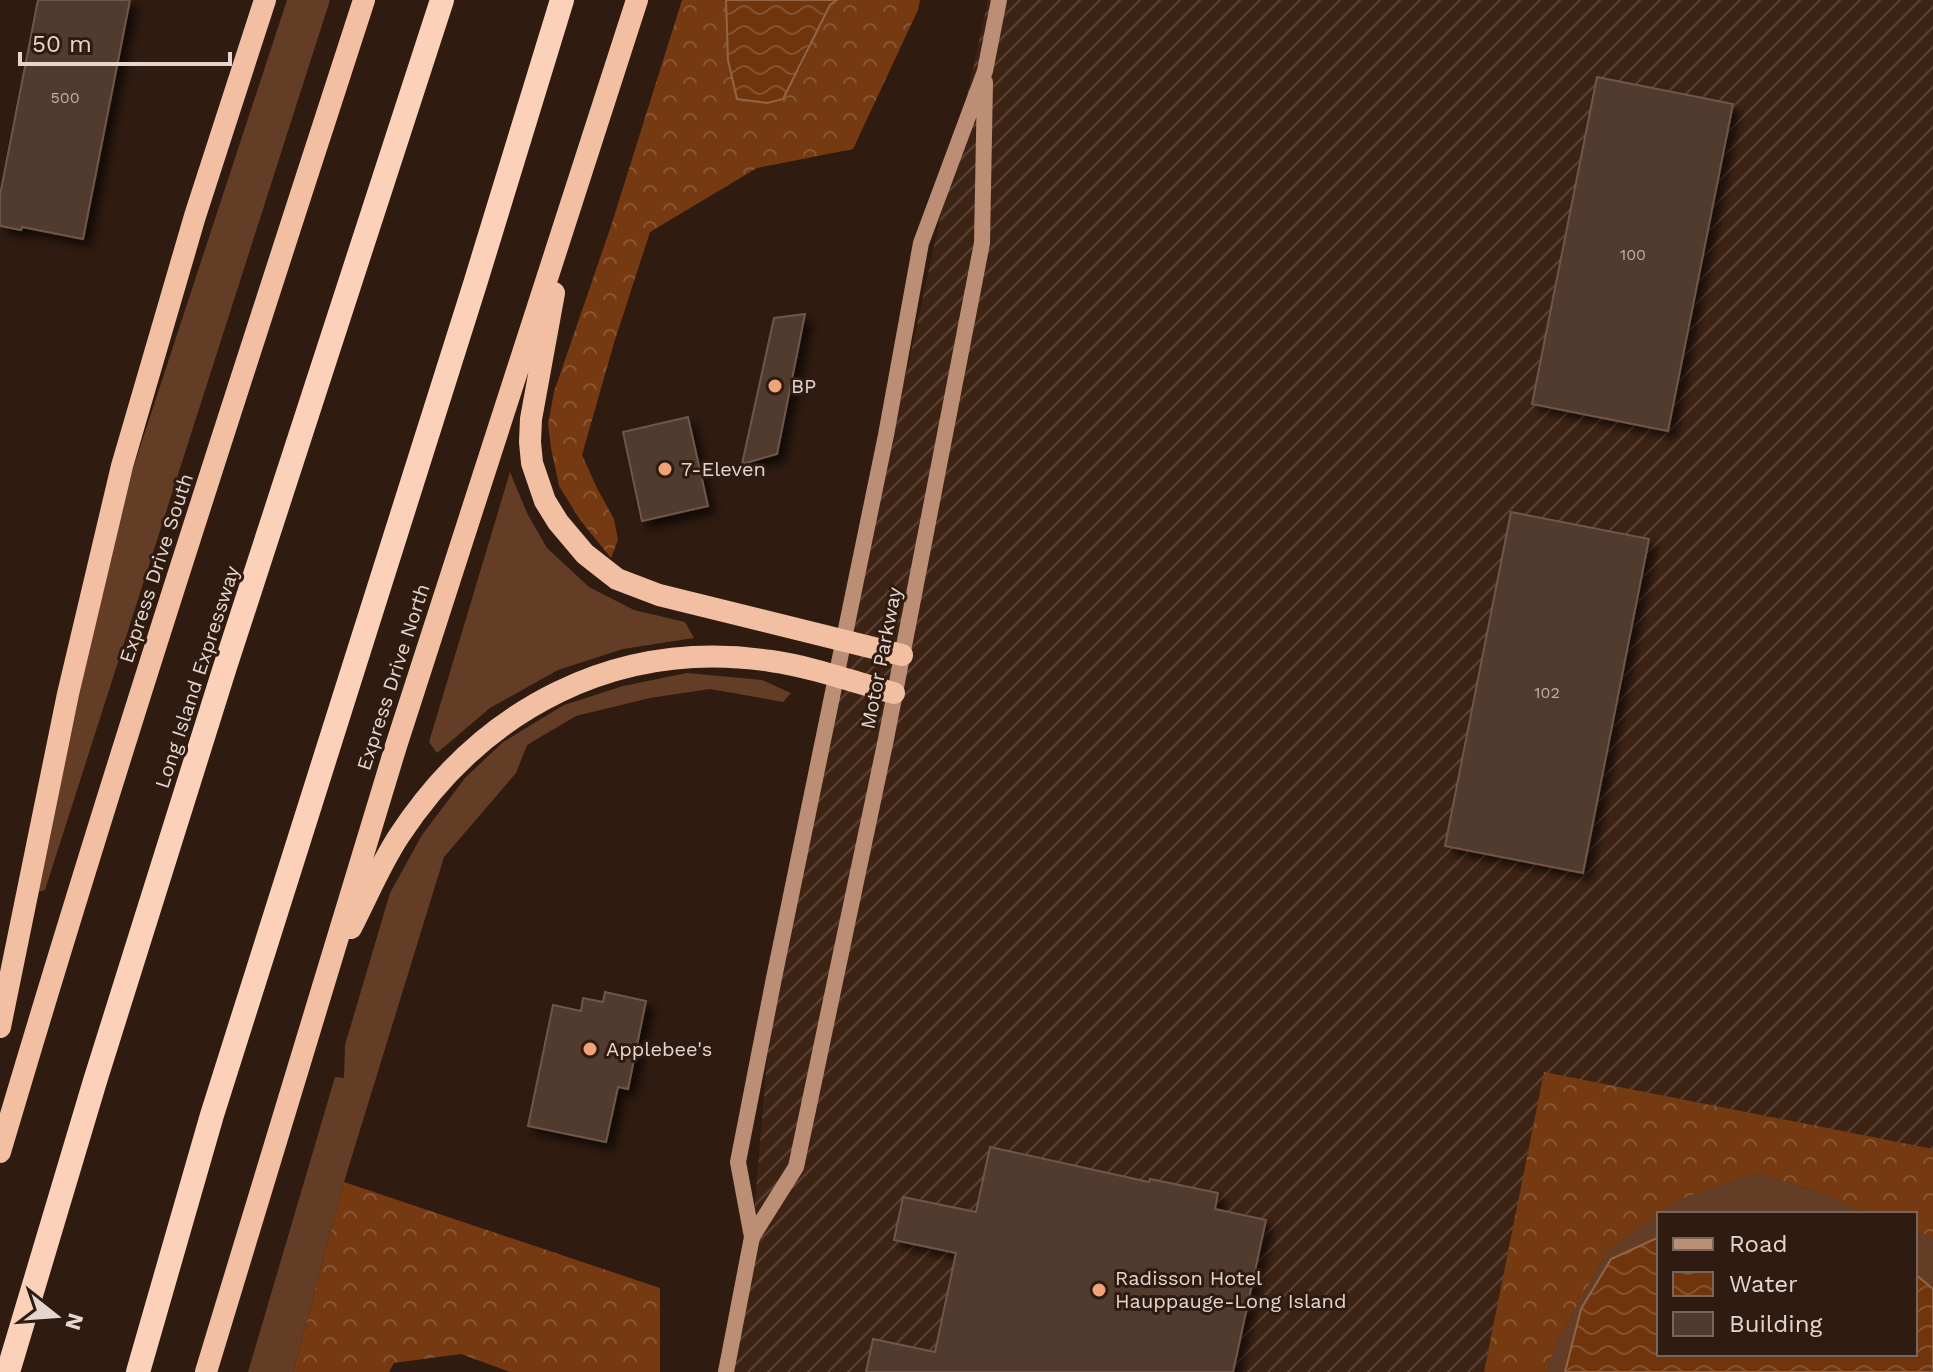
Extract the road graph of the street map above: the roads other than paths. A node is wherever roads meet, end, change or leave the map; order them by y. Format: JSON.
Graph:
{"nodes":[{"id":1,"x":265,"y":0,"type":"edge"},
{"id":2,"x":364,"y":0,"type":"edge"},
{"id":3,"x":442,"y":0,"type":"edge"},
{"id":4,"x":562,"y":0,"type":"edge"},
{"id":5,"x":637,"y":0,"type":"edge"},
{"id":6,"x":999,"y":0,"type":"edge"},
{"id":7,"x":985,"y":71,"type":"junction"},
{"id":8,"x":571,"y":201,"type":"junction"},
{"id":9,"x":844,"y":641,"type":"junction"},
{"id":10,"x":902,"y":655,"type":"junction"},
{"id":11,"x":836,"y":677,"type":"junction"},
{"id":12,"x":894,"y":693,"type":"junction"},
{"id":13,"x":321,"y":989,"type":"junction"},
{"id":14,"x":0,"y":1027,"type":"edge"},
{"id":15,"x":0,"y":1152,"type":"edge"},
{"id":16,"x":752,"y":1237,"type":"junction"},
{"id":17,"x":8,"y":1372,"type":"edge"},
{"id":18,"x":138,"y":1372,"type":"edge"},
{"id":19,"x":206,"y":1372,"type":"edge"},
{"id":20,"x":726,"y":1372,"type":"edge"}],
"edges":[{"from":1,"to":14,"type":"highway"},
{"from":2,"to":15,"type":"highway","name":"Express Drive South"},
{"from":3,"to":17,"type":"highway","name":"Long Island Expressway"},
{"from":4,"to":18,"type":"highway"},
{"from":5,"to":8,"type":"highway","name":"Express Drive North"},
{"from":6,"to":7,"type":"main road","name":"Motor Parkway"},
{"from":7,"to":9,"type":"main road","name":"Motor Parkway"},
{"from":7,"to":10,"type":"main road","name":"Motor Parkway"},
{"from":8,"to":9,"type":"highway"},
{"from":8,"to":13,"type":"highway","name":"Express Drive North"},
{"from":9,"to":10,"type":"highway"},
{"from":9,"to":11,"type":"main road","name":"Motor Parkway"},
{"from":10,"to":12,"type":"main road","name":"Motor Parkway"},
{"from":11,"to":12,"type":"highway"},
{"from":11,"to":13,"type":"highway"},
{"from":11,"to":16,"type":"main road","name":"Motor Parkway"},
{"from":12,"to":16,"type":"main road","name":"Motor Parkway"},
{"from":13,"to":19,"type":"highway","name":"Express Drive North"},
{"from":16,"to":20,"type":"main road","name":"Motor Parkway"}]}
